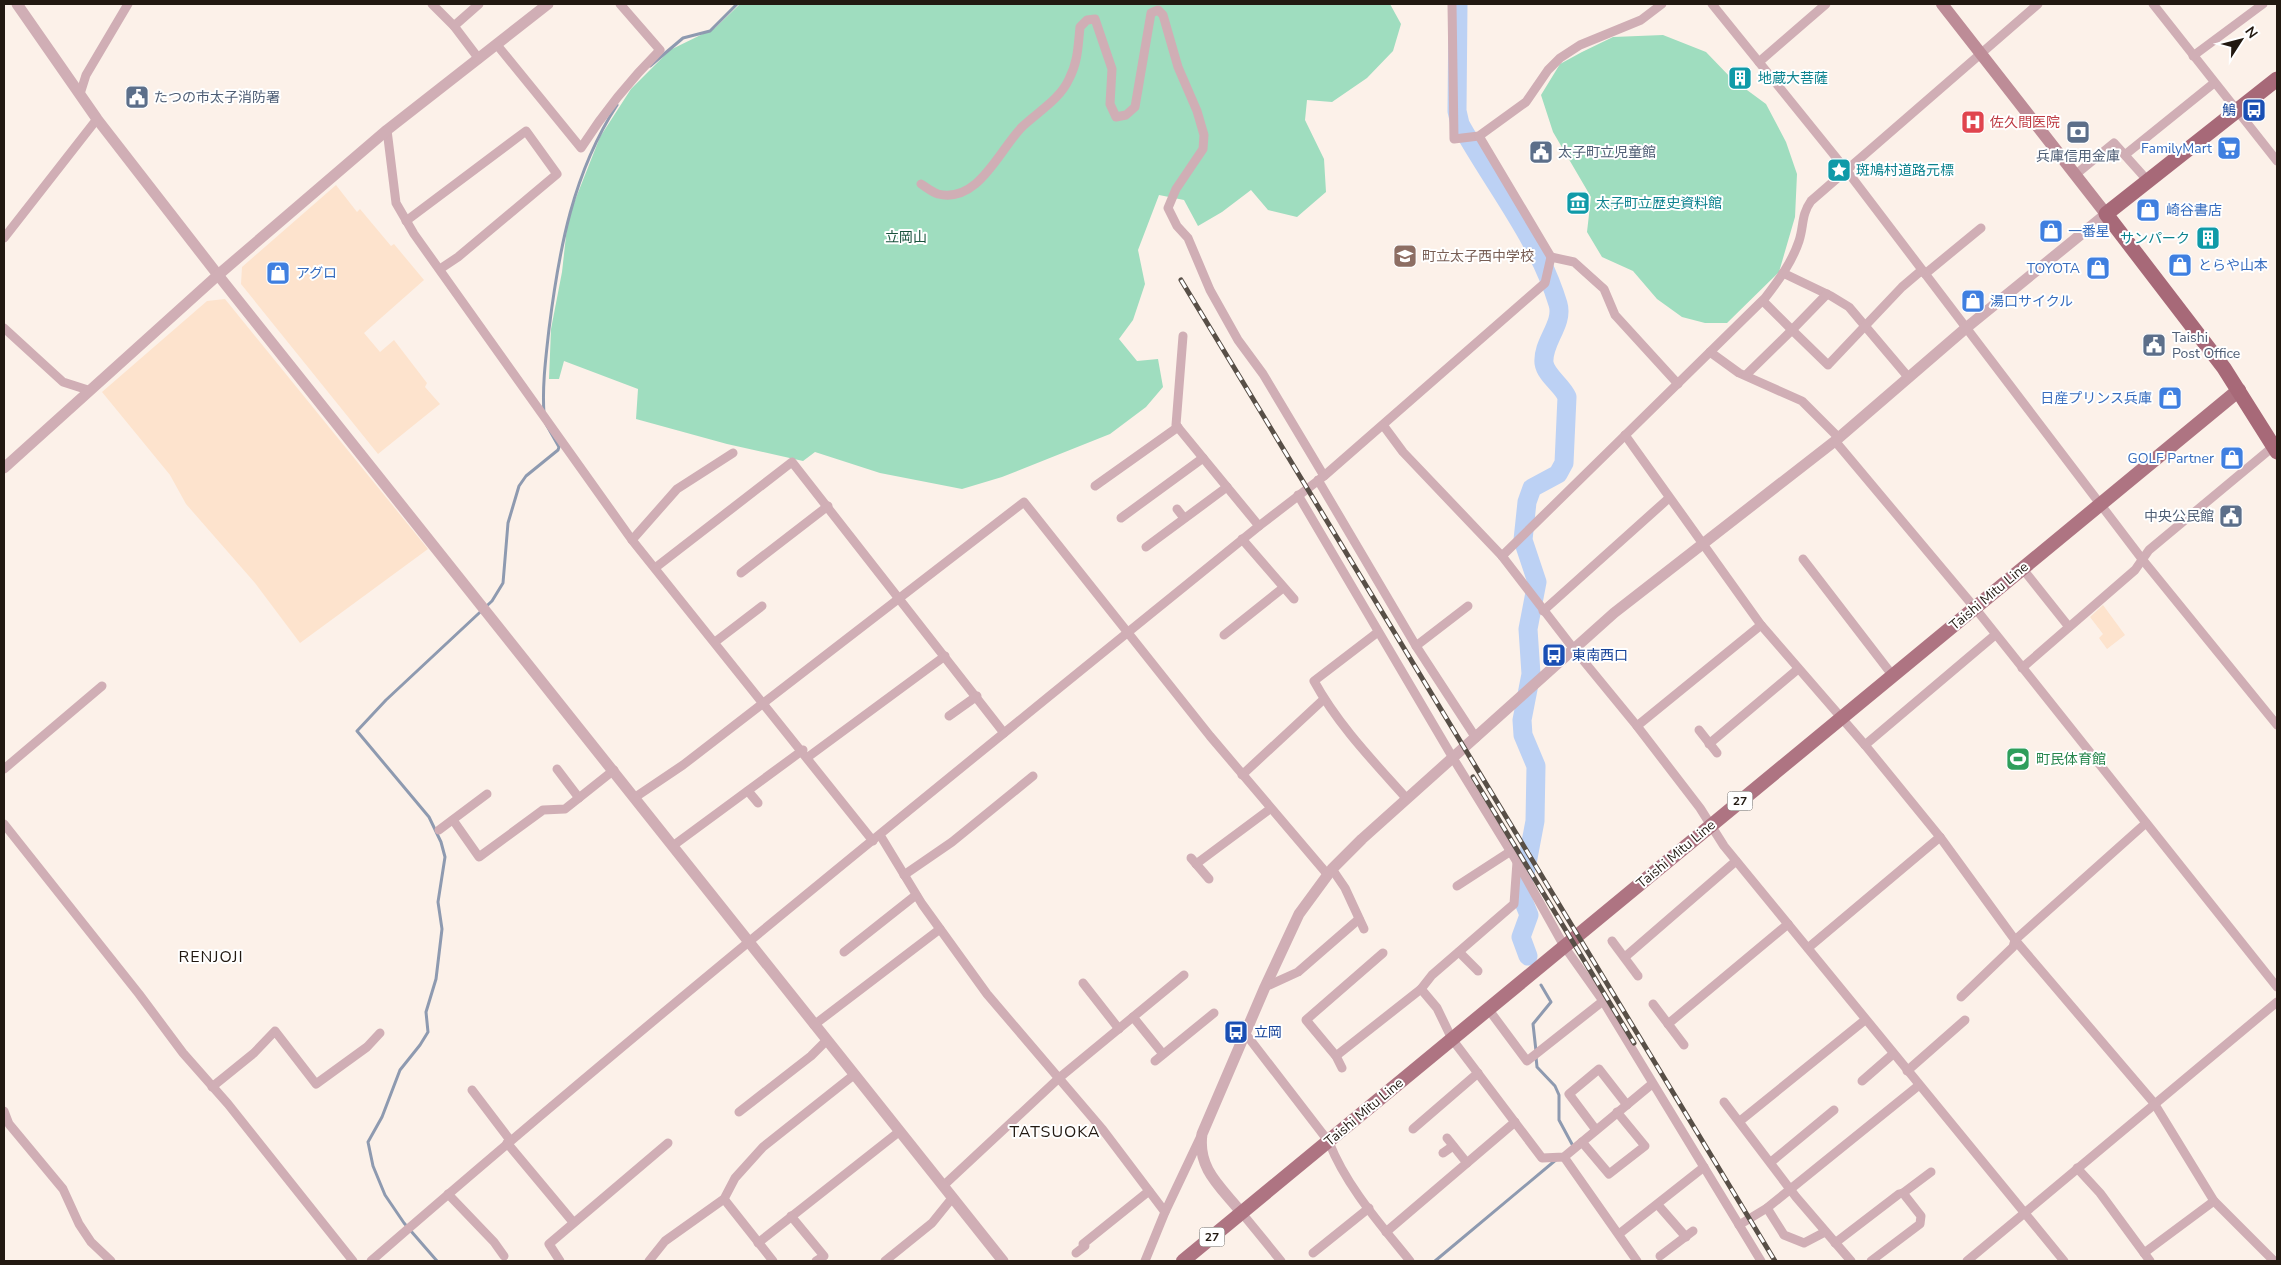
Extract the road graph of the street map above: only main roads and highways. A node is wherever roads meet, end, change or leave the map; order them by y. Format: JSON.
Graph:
{"nodes":[{"id":1,"x":1942,"y":4,"type":"edge"},
{"id":2,"x":2277,"y":79,"type":"edge"},
{"id":3,"x":2106,"y":214,"type":"junction"},
{"id":4,"x":2239,"y":390,"type":"junction"},
{"id":5,"x":2276,"y":449,"type":"edge"},
{"id":6,"x":1183,"y":1261,"type":"edge"}],
"edges":[{"from":1,"to":3,"type":"main road"},
{"from":2,"to":3,"type":"highway"},
{"from":3,"to":4,"type":"highway"},
{"from":4,"to":5,"type":"highway"},
{"from":4,"to":6,"type":"main road","name":"Taishi Mitu Line","number":"27"}]}
